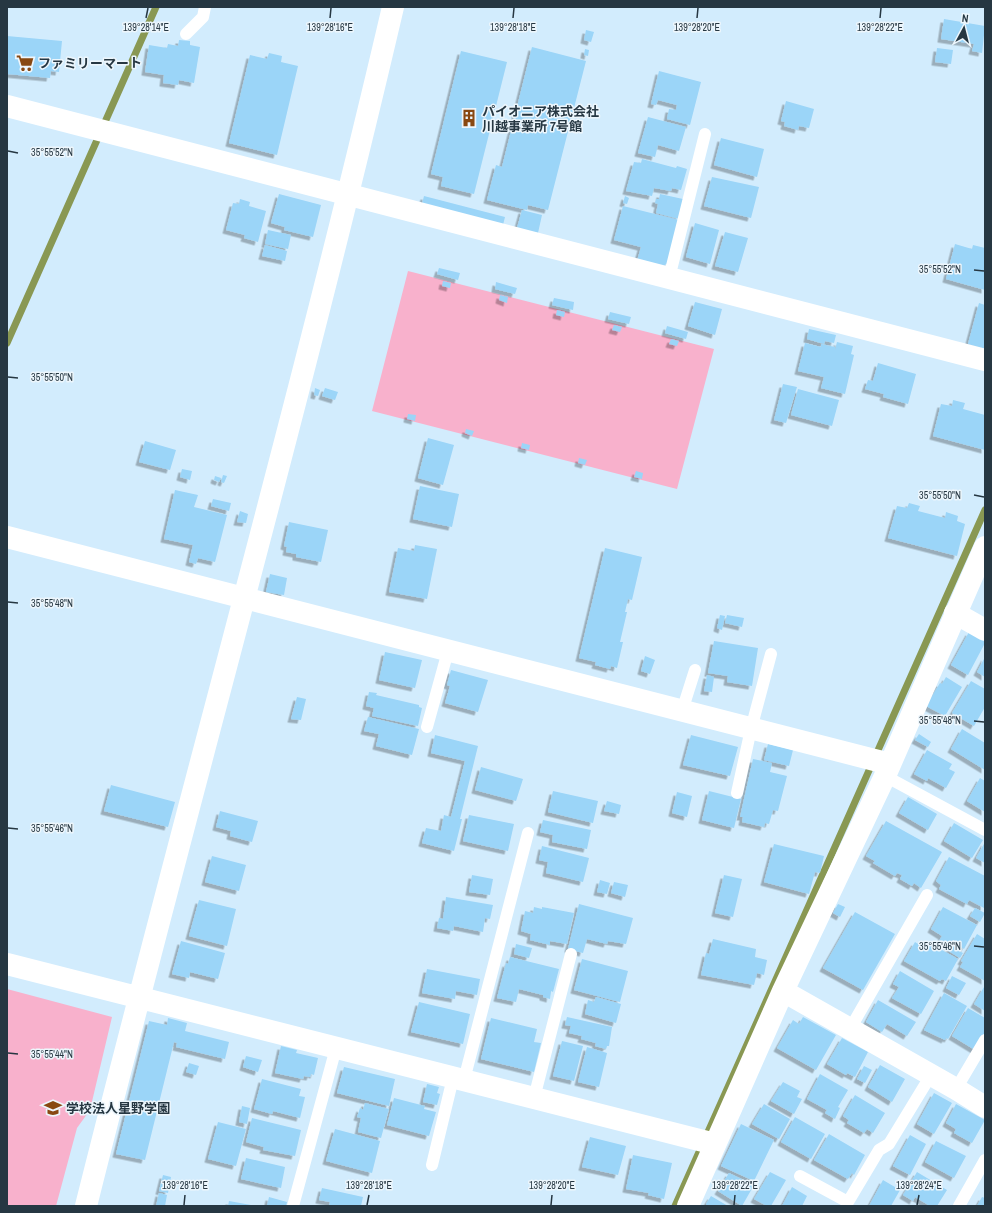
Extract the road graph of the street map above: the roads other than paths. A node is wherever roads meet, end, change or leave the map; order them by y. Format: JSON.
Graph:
{"nodes":[{"id":1,"x":205,"y":7,"type":"edge"},
{"id":2,"x":393,"y":7,"type":"edge"},
{"id":3,"x":186,"y":34,"type":"dead end"},
{"id":4,"x":7,"y":106,"type":"edge"},
{"id":5,"x":705,"y":134,"type":"dead end"},
{"id":6,"x":348,"y":196,"type":"junction"},
{"id":7,"x":669,"y":278,"type":"junction"},
{"id":8,"x":985,"y":360,"type":"edge"},
{"id":9,"x":7,"y":537,"type":"edge"},
{"id":10,"x":985,"y":547,"type":"edge"},
{"id":11,"x":245,"y":599,"type":"junction"},
{"id":12,"x":955,"y":612,"type":"junction"},
{"id":13,"x":985,"y":630,"type":"edge"},
{"id":14,"x":448,"y":651,"type":"junction"},
{"id":15,"x":771,"y":654,"type":"dead end"},
{"id":16,"x":695,"y":670,"type":"dead end"},
{"id":17,"x":682,"y":711,"type":"junction"},
{"id":18,"x":427,"y":727,"type":"dead end"},
{"id":19,"x":751,"y":729,"type":"junction"},
{"id":20,"x":888,"y":770,"type":"junction"},
{"id":21,"x":737,"y":793,"type":"dead end"},
{"id":22,"x":985,"y":830,"type":"edge"},
{"id":23,"x":528,"y":833,"type":"dead end"},
{"id":24,"x":927,"y":895,"type":"dead end"},
{"id":25,"x":571,"y":954,"type":"dead end"},
{"id":26,"x":7,"y":964,"type":"edge"},
{"id":27,"x":783,"y":991,"type":"junction"},
{"id":28,"x":138,"y":998,"type":"junction"},
{"id":29,"x":850,"y":1029,"type":"junction"},
{"id":30,"x":985,"y":1040,"type":"edge"},
{"id":31,"x":336,"y":1048,"type":"junction"},
{"id":32,"x":931,"y":1075,"type":"junction"},
{"id":33,"x":459,"y":1079,"type":"junction"},
{"id":34,"x":956,"y":1089,"type":"junction"},
{"id":35,"x":534,"y":1098,"type":"junction"},
{"id":36,"x":985,"y":1107,"type":"edge"},
{"id":37,"x":715,"y":1144,"type":"junction"},
{"id":38,"x":985,"y":1160,"type":"edge"},
{"id":39,"x":432,"y":1165,"type":"dead end"},
{"id":40,"x":800,"y":1176,"type":"dead end"},
{"id":41,"x":86,"y":1206,"type":"edge"},
{"id":42,"x":293,"y":1206,"type":"edge"},
{"id":43,"x":688,"y":1206,"type":"edge"},
{"id":44,"x":959,"y":1206,"type":"edge"}],
"edges":[{"from":1,"to":3,"type":"lane"},
{"from":2,"to":6,"type":"street"},
{"from":4,"to":6,"type":"street"},
{"from":5,"to":7,"type":"lane"},
{"from":6,"to":7,"type":"street"},
{"from":6,"to":11,"type":"street"},
{"from":7,"to":8,"type":"street"},
{"from":9,"to":11,"type":"street"},
{"from":10,"to":12,"type":"street"},
{"from":11,"to":14,"type":"street"},
{"from":11,"to":28,"type":"street"},
{"from":12,"to":13,"type":"street"},
{"from":12,"to":20,"type":"street"},
{"from":14,"to":17,"type":"street"},
{"from":14,"to":18,"type":"lane"},
{"from":15,"to":19,"type":"lane"},
{"from":16,"to":17,"type":"lane"},
{"from":17,"to":19,"type":"street"},
{"from":19,"to":20,"type":"street"},
{"from":19,"to":21,"type":"lane"},
{"from":20,"to":22,"type":"lane"},
{"from":20,"to":27,"type":"street"},
{"from":23,"to":33,"type":"lane"},
{"from":24,"to":29,"type":"lane"},
{"from":25,"to":35,"type":"lane"},
{"from":26,"to":28,"type":"street"},
{"from":27,"to":29,"type":"street"},
{"from":27,"to":37,"type":"street"},
{"from":28,"to":31,"type":"street"},
{"from":28,"to":41,"type":"street"},
{"from":29,"to":32,"type":"street"},
{"from":30,"to":34,"type":"lane"},
{"from":31,"to":33,"type":"street"},
{"from":31,"to":42,"type":"lane"},
{"from":32,"to":34,"type":"street"},
{"from":32,"to":40,"type":"lane"},
{"from":33,"to":35,"type":"street"},
{"from":33,"to":39,"type":"lane"},
{"from":34,"to":36,"type":"street"},
{"from":35,"to":37,"type":"street"},
{"from":37,"to":43,"type":"street"},
{"from":38,"to":44,"type":"lane"}]}
